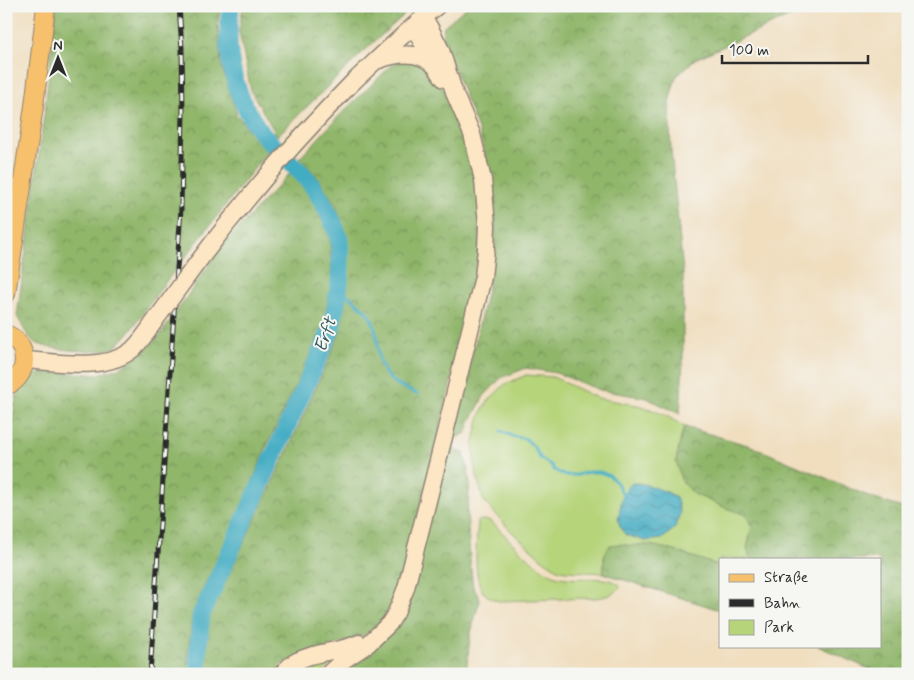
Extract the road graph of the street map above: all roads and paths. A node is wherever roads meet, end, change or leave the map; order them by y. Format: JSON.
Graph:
{"nodes":[{"id":1,"x":46,"y":6,"type":"edge"},
{"id":2,"x":437,"y":6,"type":"edge"},
{"id":3,"x":418,"y":22,"type":"junction"},
{"id":4,"x":374,"y":62,"type":"junction"},
{"id":5,"x":435,"y":66,"type":"junction"},
{"id":6,"x":456,"y":95,"type":"junction"},
{"id":7,"x":6,"y":294,"type":"edge"},
{"id":8,"x":6,"y":334,"type":"edge"},
{"id":9,"x":25,"y":360,"type":"junction"},
{"id":10,"x":6,"y":386,"type":"edge"},
{"id":11,"x":381,"y":632,"type":"junction"},
{"id":12,"x":282,"y":674,"type":"edge"},
{"id":13,"x":328,"y":674,"type":"edge"}],
"edges":[{"from":1,"to":7,"type":"main road"},
{"from":2,"to":3,"type":"main road"},
{"from":3,"to":4,"type":"main road"},
{"from":3,"to":5,"type":"main road"},
{"from":3,"to":6,"type":"main road"},
{"from":4,"to":5,"type":"main road"},
{"from":4,"to":9,"type":"main road","bridge":true},
{"from":5,"to":6,"type":"main road"},
{"from":6,"to":11,"type":"main road"},
{"from":8,"to":9,"type":"main road"},
{"from":9,"to":10,"type":"main road"},
{"from":11,"to":12,"type":"main road"},
{"from":11,"to":13,"type":"main road"}]}
